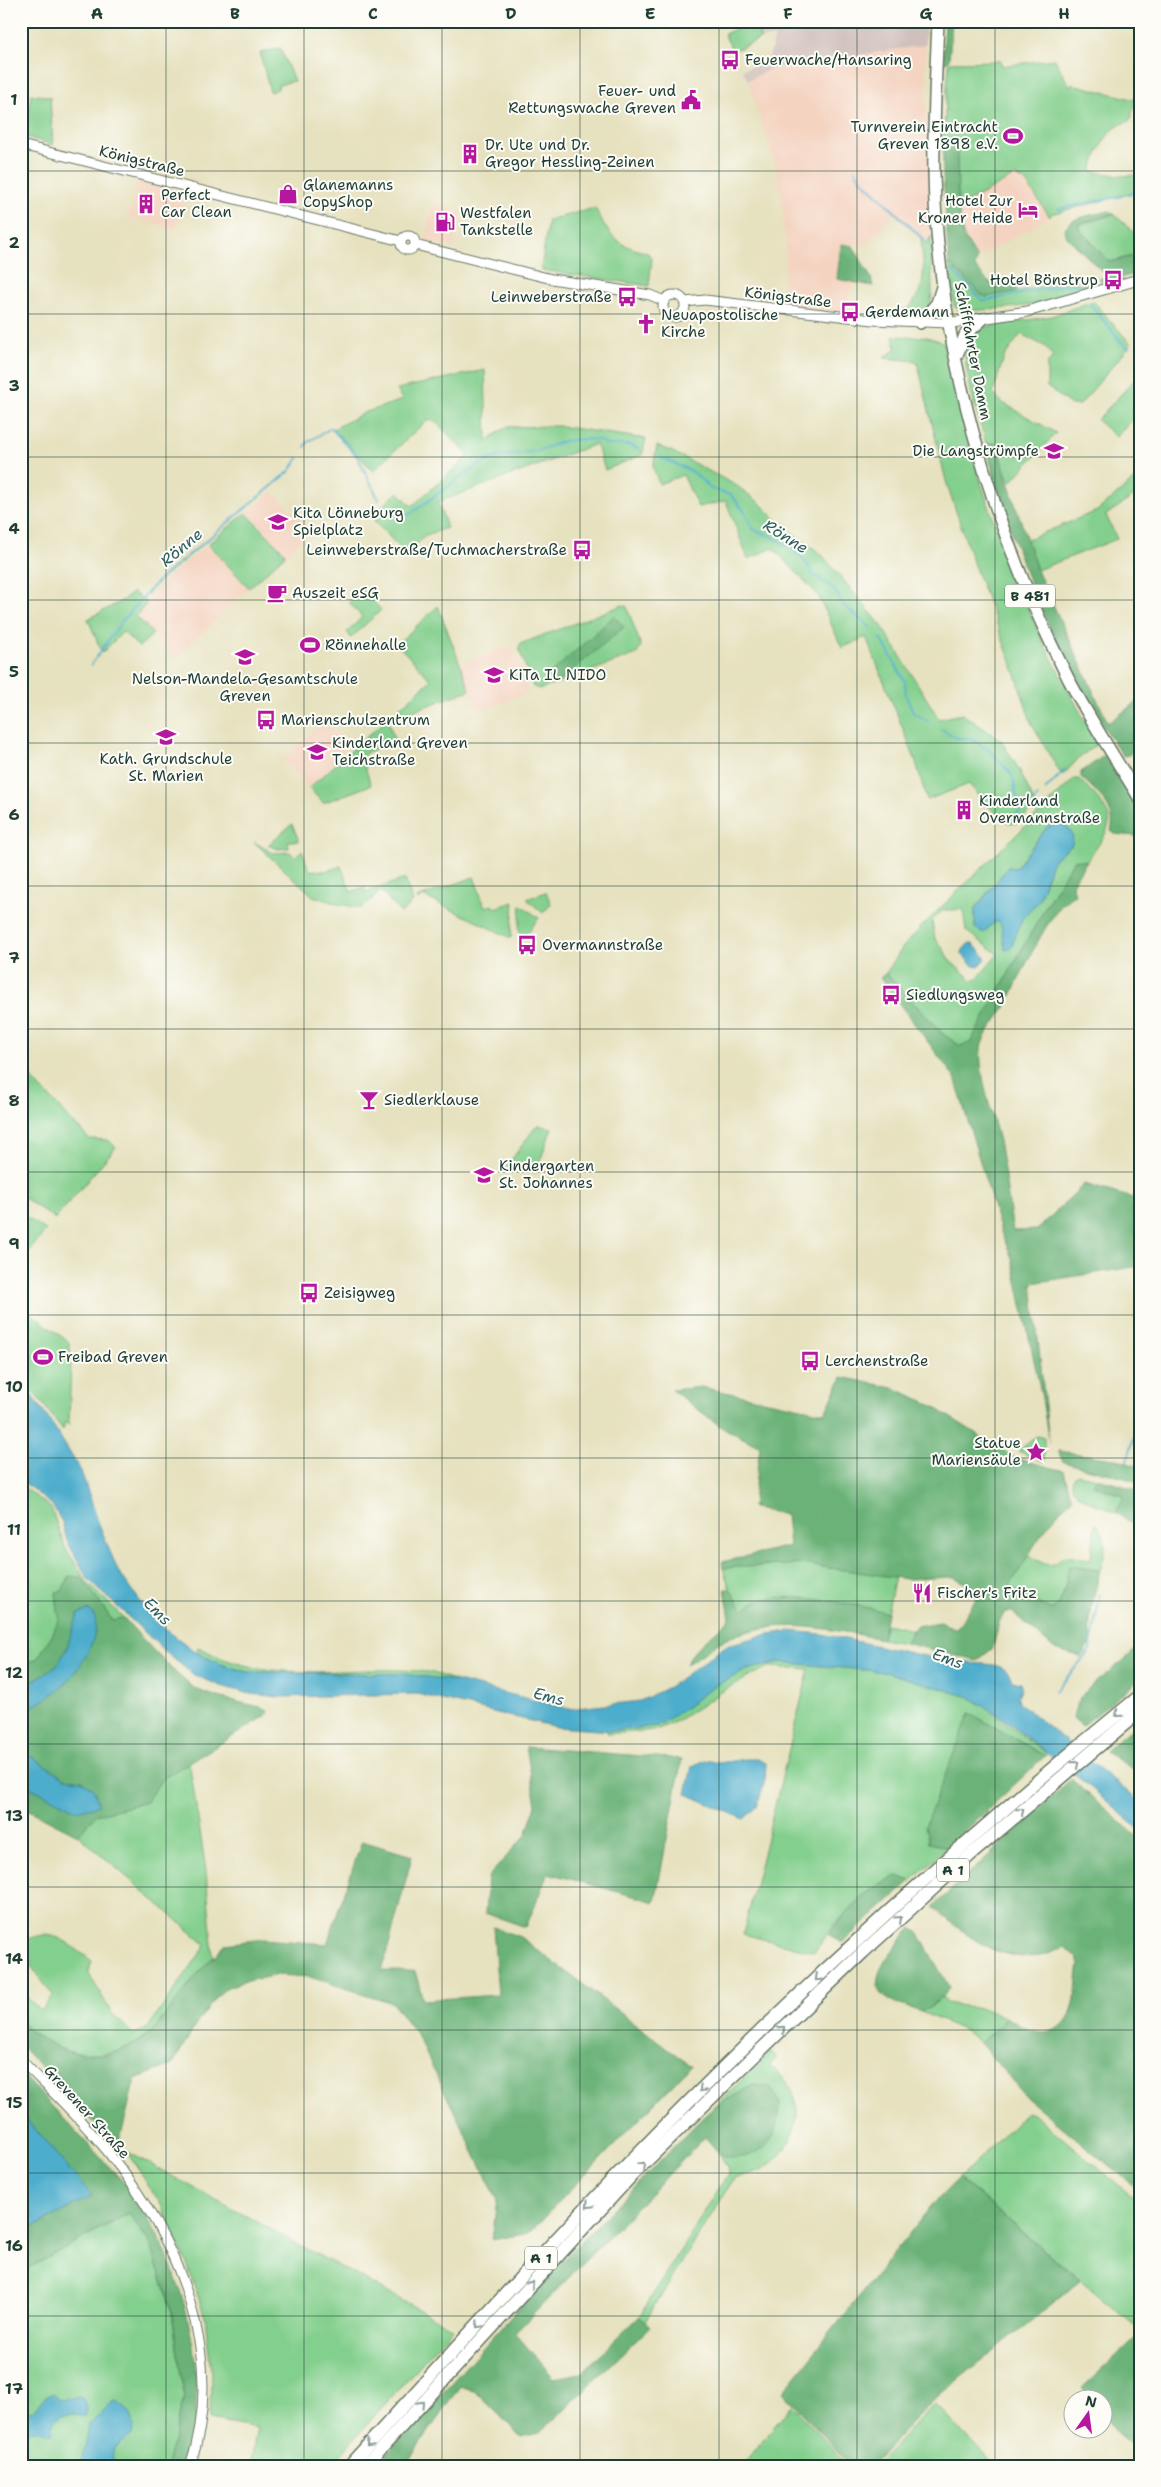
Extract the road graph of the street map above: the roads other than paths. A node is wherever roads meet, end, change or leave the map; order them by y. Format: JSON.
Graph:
{"nodes":[{"id":1,"x":938,"y":21,"type":"edge"},
{"id":2,"x":21,"y":145,"type":"edge"},
{"id":3,"x":1140,"y":279,"type":"edge"},
{"id":4,"x":943,"y":283,"type":"junction"},
{"id":5,"x":664,"y":301,"type":"junction"},
{"id":6,"x":685,"y":302,"type":"junction"},
{"id":7,"x":982,"y":319,"type":"junction"},
{"id":8,"x":920,"y":323,"type":"junction"},
{"id":9,"x":949,"y":323,"type":"junction"},
{"id":10,"x":956,"y":357,"type":"junction"},
{"id":11,"x":1140,"y":799,"type":"edge"},
{"id":12,"x":1140,"y":1696,"type":"edge"},
{"id":13,"x":1140,"y":1711,"type":"edge"},
{"id":14,"x":1102,"y":1734,"type":"junction"},
{"id":15,"x":742,"y":2059,"type":"junction"},
{"id":16,"x":21,"y":2060,"type":"edge"},
{"id":17,"x":190,"y":2466,"type":"edge"},
{"id":18,"x":349,"y":2466,"type":"edge"},
{"id":19,"x":365,"y":2466,"type":"edge"}],
"edges":[{"from":1,"to":4,"type":"main road","name":"Schifffahrter Damm","number":"B 481"},
{"from":2,"to":5,"type":"street","name":"Königstraße"},
{"from":3,"to":7,"type":"main road"},
{"from":4,"to":8,"type":"main road","number":"B 481"},
{"from":4,"to":9,"type":"main road","name":"Schifffahrter Damm","number":"B 481"},
{"from":5,"to":6,"type":"street","name":"Königstraße"},
{"from":5,"to":6,"type":"street"},
{"from":6,"to":8,"type":"street","name":"Königstraße"},
{"from":7,"to":9,"type":"main road"},
{"from":7,"to":10,"type":"main road"},
{"from":8,"to":9,"type":"street","name":"Königstraße"},
{"from":9,"to":10,"type":"main road","name":"Schifffahrter Damm","number":"B 481"},
{"from":10,"to":11,"type":"main road","name":"Schifffahrter Damm","number":"B 481"},
{"from":12,"to":14,"type":"highway","number":"A 1","one_way":true},
{"from":13,"to":14,"type":"highway","number":"A 1"},
{"from":14,"to":15,"type":"highway","number":"A 1"},
{"from":15,"to":18,"type":"highway","number":"A 1","one_way":true},
{"from":19,"to":15,"type":"highway","number":"A 1","one_way":true},
{"from":16,"to":17,"type":"street","name":"Grevener Straße"}]}
